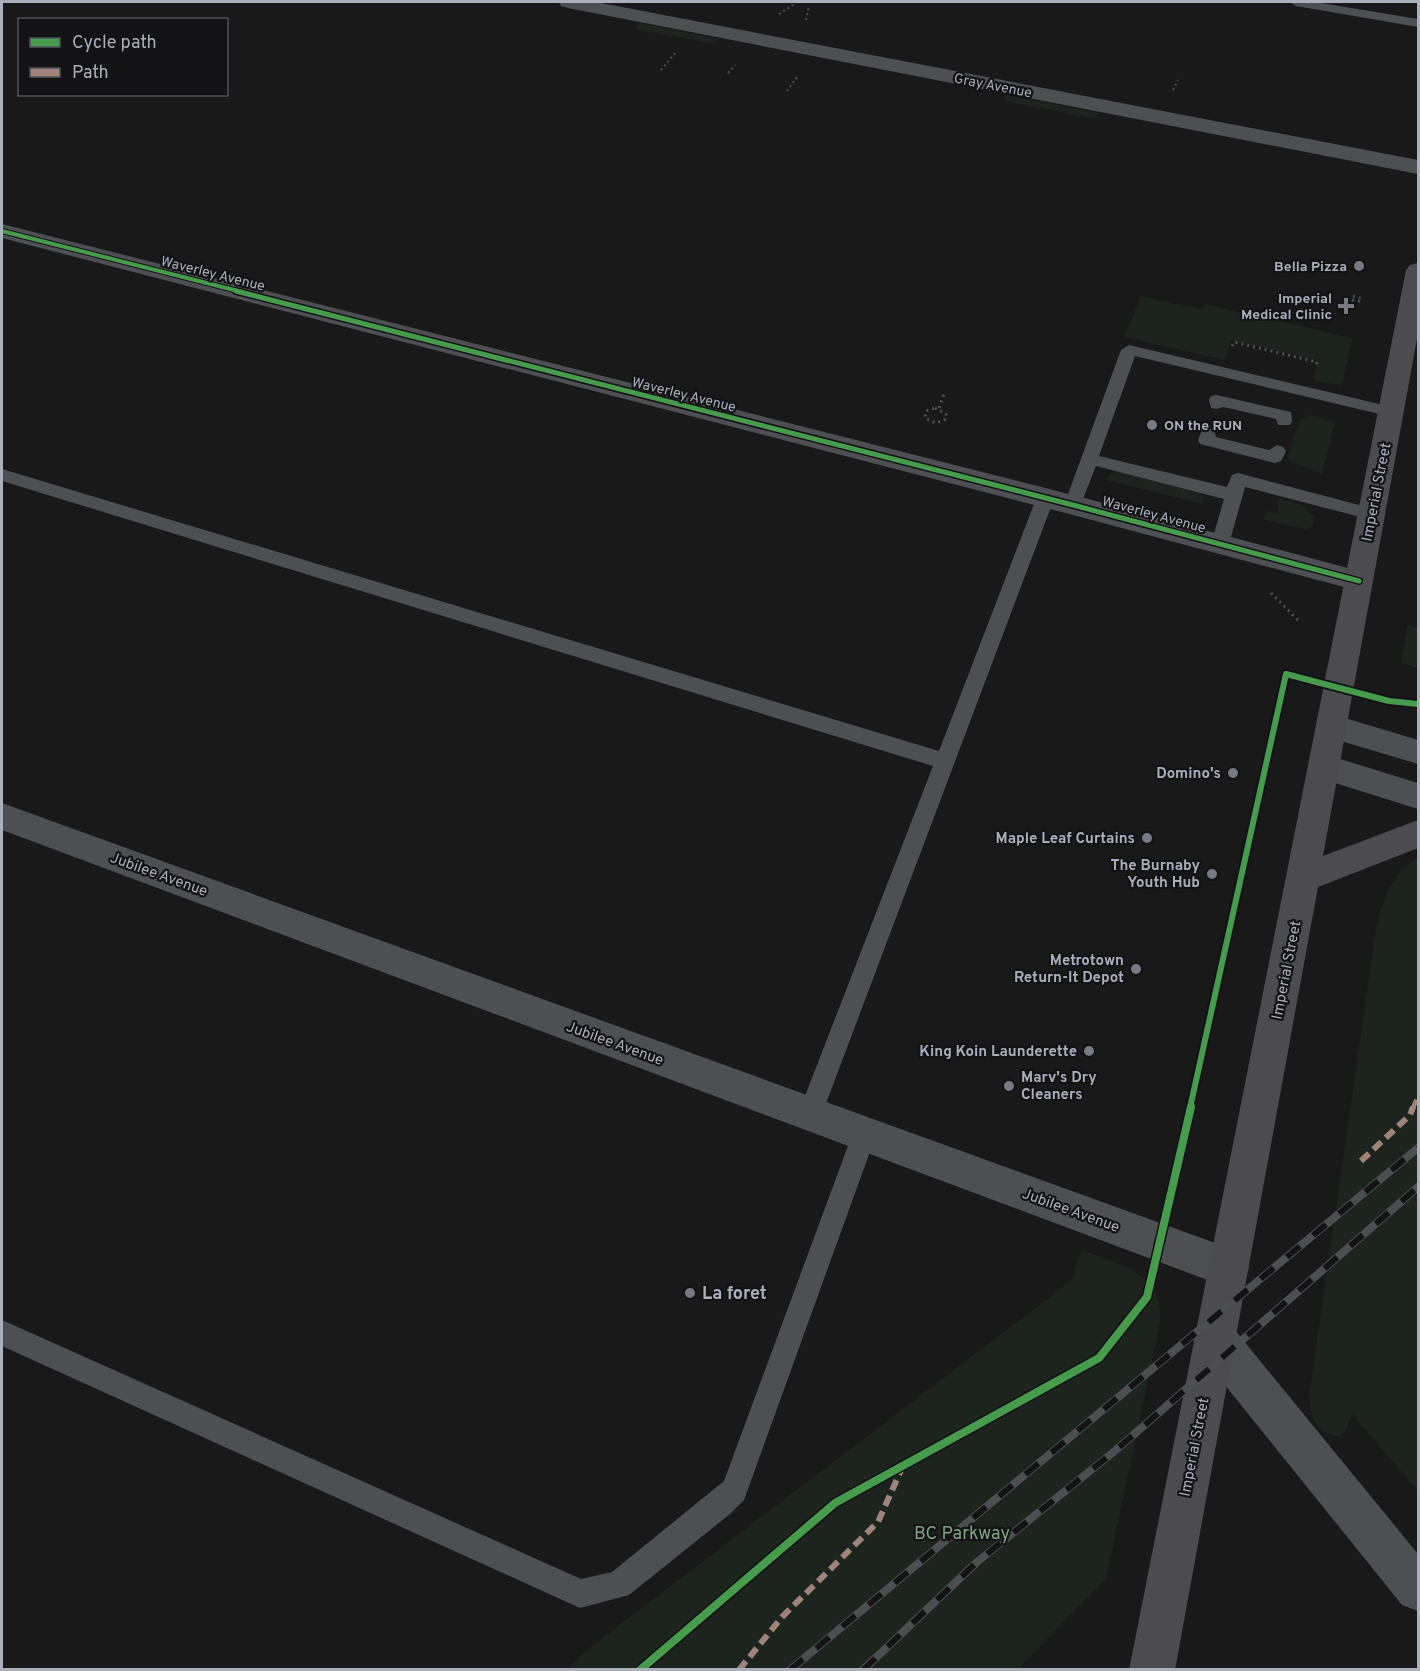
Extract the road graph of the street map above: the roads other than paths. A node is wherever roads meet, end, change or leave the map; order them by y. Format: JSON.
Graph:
{"nodes":[{"id":1,"x":568,"y":2,"type":"edge"},
{"id":2,"x":1296,"y":2,"type":"edge"},
{"id":3,"x":1419,"y":23,"type":"edge"},
{"id":4,"x":1419,"y":166,"type":"edge"},
{"id":5,"x":2,"y":231,"type":"edge"},
{"id":6,"x":1419,"y":270,"type":"edge"},
{"id":7,"x":1261,"y":381,"type":"junction"},
{"id":8,"x":1216,"y":404,"type":"dead end"},
{"id":9,"x":1252,"y":410,"type":"junction"},
{"id":10,"x":1392,"y":412,"type":"junction"},
{"id":11,"x":1284,"y":421,"type":"dead end"},
{"id":12,"x":1208,"y":434,"type":"dead end"},
{"id":13,"x":1243,"y":446,"type":"junction"},
{"id":14,"x":1277,"y":451,"type":"dead end"},
{"id":15,"x":1089,"y":459,"type":"junction"},
{"id":16,"x":2,"y":475,"type":"edge"},
{"id":17,"x":1235,"y":487,"type":"junction"},
{"id":18,"x":1045,"y":499,"type":"junction"},
{"id":19,"x":1073,"y":505,"type":"junction"},
{"id":20,"x":1372,"y":514,"type":"junction"},
{"id":21,"x":1220,"y":544,"type":"junction"},
{"id":22,"x":1359,"y":581,"type":"junction"},
{"id":23,"x":1332,"y":726,"type":"junction"},
{"id":24,"x":1419,"y":752,"type":"edge"},
{"id":25,"x":944,"y":761,"type":"junction"},
{"id":26,"x":1324,"y":766,"type":"junction"},
{"id":27,"x":1419,"y":796,"type":"edge"},
{"id":28,"x":2,"y":816,"type":"edge"},
{"id":29,"x":1419,"y":834,"type":"edge"},
{"id":30,"x":1304,"y":878,"type":"junction"},
{"id":31,"x":810,"y":1114,"type":"junction"},
{"id":32,"x":864,"y":1135,"type":"junction"},
{"id":33,"x":1229,"y":1269,"type":"junction"},
{"id":34,"x":2,"y":1333,"type":"edge"},
{"id":35,"x":1215,"y":1338,"type":"junction"},
{"id":36,"x":1419,"y":1589,"type":"edge"},
{"id":37,"x":1152,"y":1670,"type":"edge"}],
"edges":[{"from":1,"to":4,"type":"street","name":"Gray Avenue"},
{"from":2,"to":3,"type":"lane"},
{"from":5,"to":18,"type":"street","name":"Waverley Avenue"},
{"from":6,"to":10,"type":"main road","name":"Imperial Street"},
{"from":7,"to":9,"type":"lane"},
{"from":7,"to":10,"type":"lane"},
{"from":7,"to":15,"type":"lane"},
{"from":8,"to":9,"type":"lane"},
{"from":9,"to":11,"type":"lane"},
{"from":10,"to":20,"type":"main road","name":"Imperial Street"},
{"from":12,"to":13,"type":"lane"},
{"from":13,"to":14,"type":"lane"},
{"from":13,"to":17,"type":"lane"},
{"from":15,"to":17,"type":"lane"},
{"from":15,"to":19,"type":"lane"},
{"from":16,"to":25,"type":"lane"},
{"from":17,"to":20,"type":"lane"},
{"from":17,"to":21,"type":"lane"},
{"from":18,"to":19,"type":"street","name":"Waverley Avenue"},
{"from":18,"to":25,"type":"lane"},
{"from":19,"to":21,"type":"street","name":"Waverley Avenue"},
{"from":20,"to":22,"type":"main road","name":"Imperial Street"},
{"from":21,"to":22,"type":"street","name":"Waverley Avenue"},
{"from":22,"to":23,"type":"main road","name":"Imperial Street"},
{"from":23,"to":24,"type":"street"},
{"from":23,"to":26,"type":"main road","name":"Imperial Street"},
{"from":25,"to":31,"type":"lane"},
{"from":26,"to":27,"type":"street"},
{"from":26,"to":30,"type":"main road","name":"Imperial Street"},
{"from":28,"to":31,"type":"street","name":"Jubilee Avenue"},
{"from":29,"to":30,"type":"main road"},
{"from":30,"to":33,"type":"main road","name":"Imperial Street"},
{"from":31,"to":32,"type":"street","name":"Jubilee Avenue"},
{"from":32,"to":33,"type":"street","name":"Jubilee Avenue"},
{"from":32,"to":34,"type":"lane"},
{"from":33,"to":35,"type":"main road","name":"Imperial Street"},
{"from":35,"to":36,"type":"street"},
{"from":35,"to":37,"type":"main road","name":"Imperial Street"}]}
